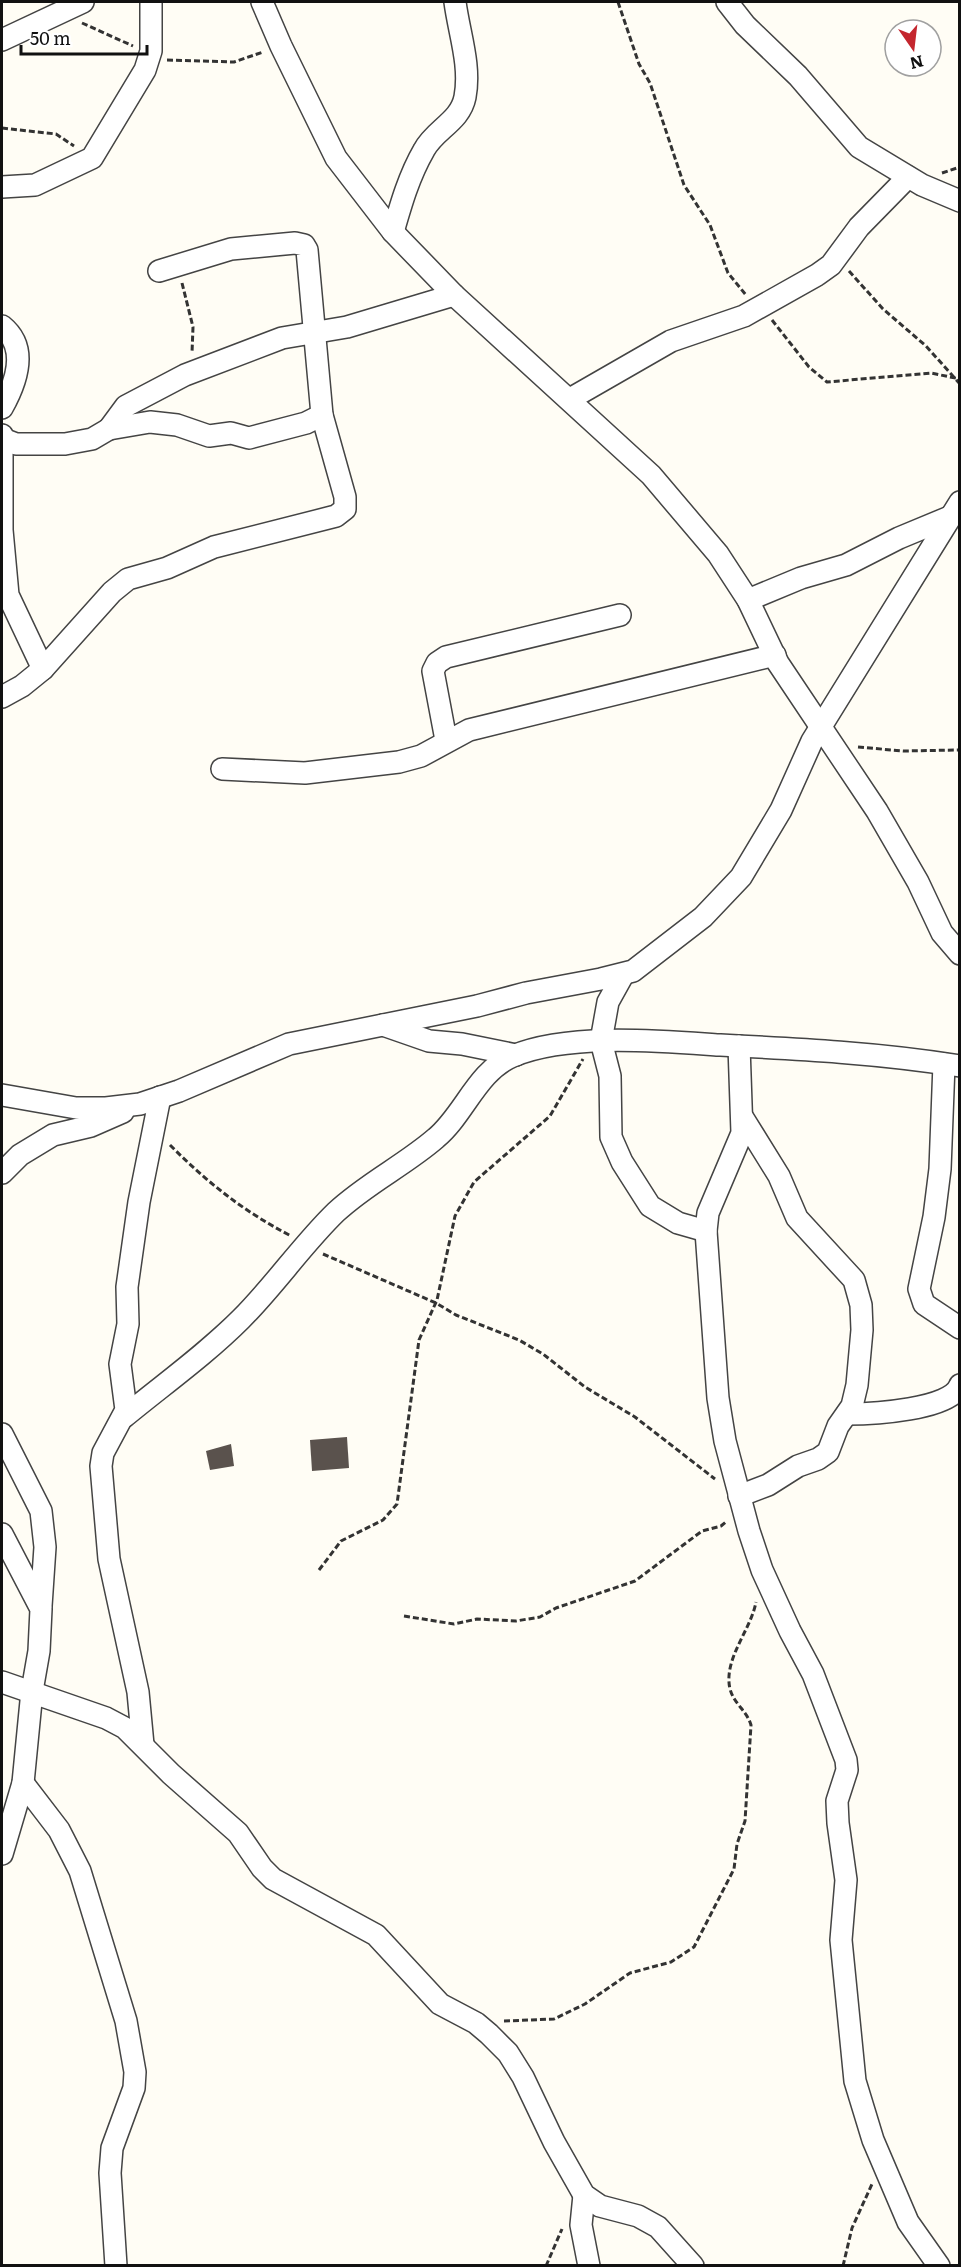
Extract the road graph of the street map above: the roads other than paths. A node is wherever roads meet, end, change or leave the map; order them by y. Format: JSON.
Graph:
{"nodes":[{"id":1,"x":83,"y":2,"type":"edge"},
{"id":2,"x":151,"y":2,"type":"edge"},
{"id":3,"x":262,"y":2,"type":"edge"},
{"id":4,"x":455,"y":2,"type":"edge"},
{"id":5,"x":727,"y":2,"type":"edge"},
{"id":6,"x":2,"y":40,"type":"edge"},
{"id":7,"x":908,"y":177,"type":"junction"},
{"id":8,"x":960,"y":186,"type":"edge"},
{"id":9,"x":2,"y":187,"type":"edge"},
{"id":10,"x":938,"y":192,"type":"junction"},
{"id":11,"x":960,"y":201,"type":"edge"},
{"id":12,"x":393,"y":232,"type":"junction"},
{"id":13,"x":168,"y":267,"type":"road end"},
{"id":14,"x":454,"y":295,"type":"junction"},
{"id":15,"x":2,"y":326,"type":"edge"},
{"id":16,"x":316,"y":333,"type":"junction"},
{"id":17,"x":570,"y":399,"type":"junction"},
{"id":18,"x":2,"y":408,"type":"edge"},
{"id":19,"x":322,"y":415,"type":"junction"},
{"id":20,"x":109,"y":429,"type":"junction"},
{"id":21,"x":2,"y":437,"type":"edge"},
{"id":22,"x":956,"y":511,"type":"edge"},
{"id":23,"x":748,"y":600,"type":"junction"},
{"id":24,"x":620,"y":615,"type":"dead end"},
{"id":25,"x":774,"y":655,"type":"junction"},
{"id":26,"x":43,"y":669,"type":"junction"},
{"id":27,"x":2,"y":697,"type":"edge"},
{"id":28,"x":826,"y":736,"type":"junction"},
{"id":29,"x":446,"y":740,"type":"junction"},
{"id":30,"x":222,"y":769,"type":"dead end"},
{"id":31,"x":960,"y":954,"type":"edge"},
{"id":32,"x":623,"y":975,"type":"junction"},
{"id":33,"x":383,"y":1025,"type":"junction"},
{"id":34,"x":597,"y":1041,"type":"junction"},
{"id":35,"x":739,"y":1046,"type":"junction"},
{"id":36,"x":516,"y":1055,"type":"junction"},
{"id":37,"x":952,"y":1065,"type":"edge"},
{"id":38,"x":2,"y":1095,"type":"edge"},
{"id":39,"x":160,"y":1097,"type":"junction"},
{"id":40,"x":140,"y":1104,"type":"junction"},
{"id":41,"x":743,"y":1118,"type":"junction"},
{"id":42,"x":2,"y":1173,"type":"edge"},
{"id":43,"x":706,"y":1231,"type":"junction"},
{"id":44,"x":960,"y":1328,"type":"edge"},
{"id":45,"x":960,"y":1385,"type":"edge"},
{"id":46,"x":847,"y":1414,"type":"junction"},
{"id":47,"x":124,"y":1417,"type":"junction"},
{"id":48,"x":2,"y":1434,"type":"edge"},
{"id":49,"x":740,"y":1497,"type":"junction"},
{"id":50,"x":2,"y":1534,"type":"edge"},
{"id":51,"x":41,"y":1610,"type":"junction"},
{"id":52,"x":2,"y":1682,"type":"edge"},
{"id":53,"x":32,"y":1691,"type":"junction"},
{"id":54,"x":143,"y":1745,"type":"junction"},
{"id":55,"x":23,"y":1783,"type":"junction"},
{"id":56,"x":2,"y":1854,"type":"edge"},
{"id":57,"x":583,"y":2201,"type":"junction"},
{"id":58,"x":116,"y":2265,"type":"edge"},
{"id":59,"x":589,"y":2265,"type":"edge"},
{"id":60,"x":693,"y":2265,"type":"edge"},
{"id":61,"x":939,"y":2265,"type":"edge"}],
"edges":[{"from":1,"to":6,"type":"street"},
{"from":2,"to":9,"type":"street"},
{"from":3,"to":12,"type":"street"},
{"from":4,"to":12,"type":"street"},
{"from":5,"to":7,"type":"street"},
{"from":7,"to":10,"type":"street"},
{"from":7,"to":17,"type":"street"},
{"from":8,"to":10,"type":"street"},
{"from":10,"to":11,"type":"street"},
{"from":12,"to":14,"type":"street"},
{"from":13,"to":16,"type":"street"},
{"from":14,"to":16,"type":"street"},
{"from":14,"to":17,"type":"street"},
{"from":15,"to":18,"type":"street"},
{"from":16,"to":19,"type":"street"},
{"from":16,"to":20,"type":"street"},
{"from":17,"to":23,"type":"street"},
{"from":19,"to":20,"type":"street"},
{"from":19,"to":26,"type":"street"},
{"from":20,"to":21,"type":"street"},
{"from":21,"to":26,"type":"street"},
{"from":22,"to":23,"type":"street"},
{"from":22,"to":28,"type":"street"},
{"from":23,"to":25,"type":"street"},
{"from":24,"to":29,"type":"street"},
{"from":25,"to":28,"type":"street"},
{"from":25,"to":29,"type":"street"},
{"from":26,"to":27,"type":"street"},
{"from":28,"to":31,"type":"street"},
{"from":28,"to":32,"type":"street"},
{"from":29,"to":30,"type":"street"},
{"from":32,"to":33,"type":"street"},
{"from":32,"to":34,"type":"street"},
{"from":33,"to":36,"type":"street"},
{"from":33,"to":39,"type":"street"},
{"from":34,"to":35,"type":"street"},
{"from":34,"to":36,"type":"street"},
{"from":34,"to":43,"type":"street"},
{"from":35,"to":37,"type":"street"},
{"from":35,"to":41,"type":"street"},
{"from":36,"to":47,"type":"street"},
{"from":37,"to":44,"type":"street"},
{"from":38,"to":40,"type":"street"},
{"from":39,"to":40,"type":"street"},
{"from":39,"to":47,"type":"street"},
{"from":40,"to":42,"type":"street"},
{"from":41,"to":43,"type":"street"},
{"from":41,"to":46,"type":"street"},
{"from":43,"to":49,"type":"street"},
{"from":45,"to":46,"type":"street"},
{"from":46,"to":49,"type":"street"},
{"from":47,"to":54,"type":"street"},
{"from":48,"to":51,"type":"street"},
{"from":49,"to":61,"type":"street"},
{"from":50,"to":51,"type":"street"},
{"from":51,"to":53,"type":"street"},
{"from":52,"to":53,"type":"street"},
{"from":53,"to":54,"type":"street"},
{"from":53,"to":55,"type":"street"},
{"from":54,"to":57,"type":"street"},
{"from":55,"to":56,"type":"street"},
{"from":55,"to":58,"type":"street"},
{"from":57,"to":59,"type":"street"},
{"from":57,"to":60,"type":"street"}]}
